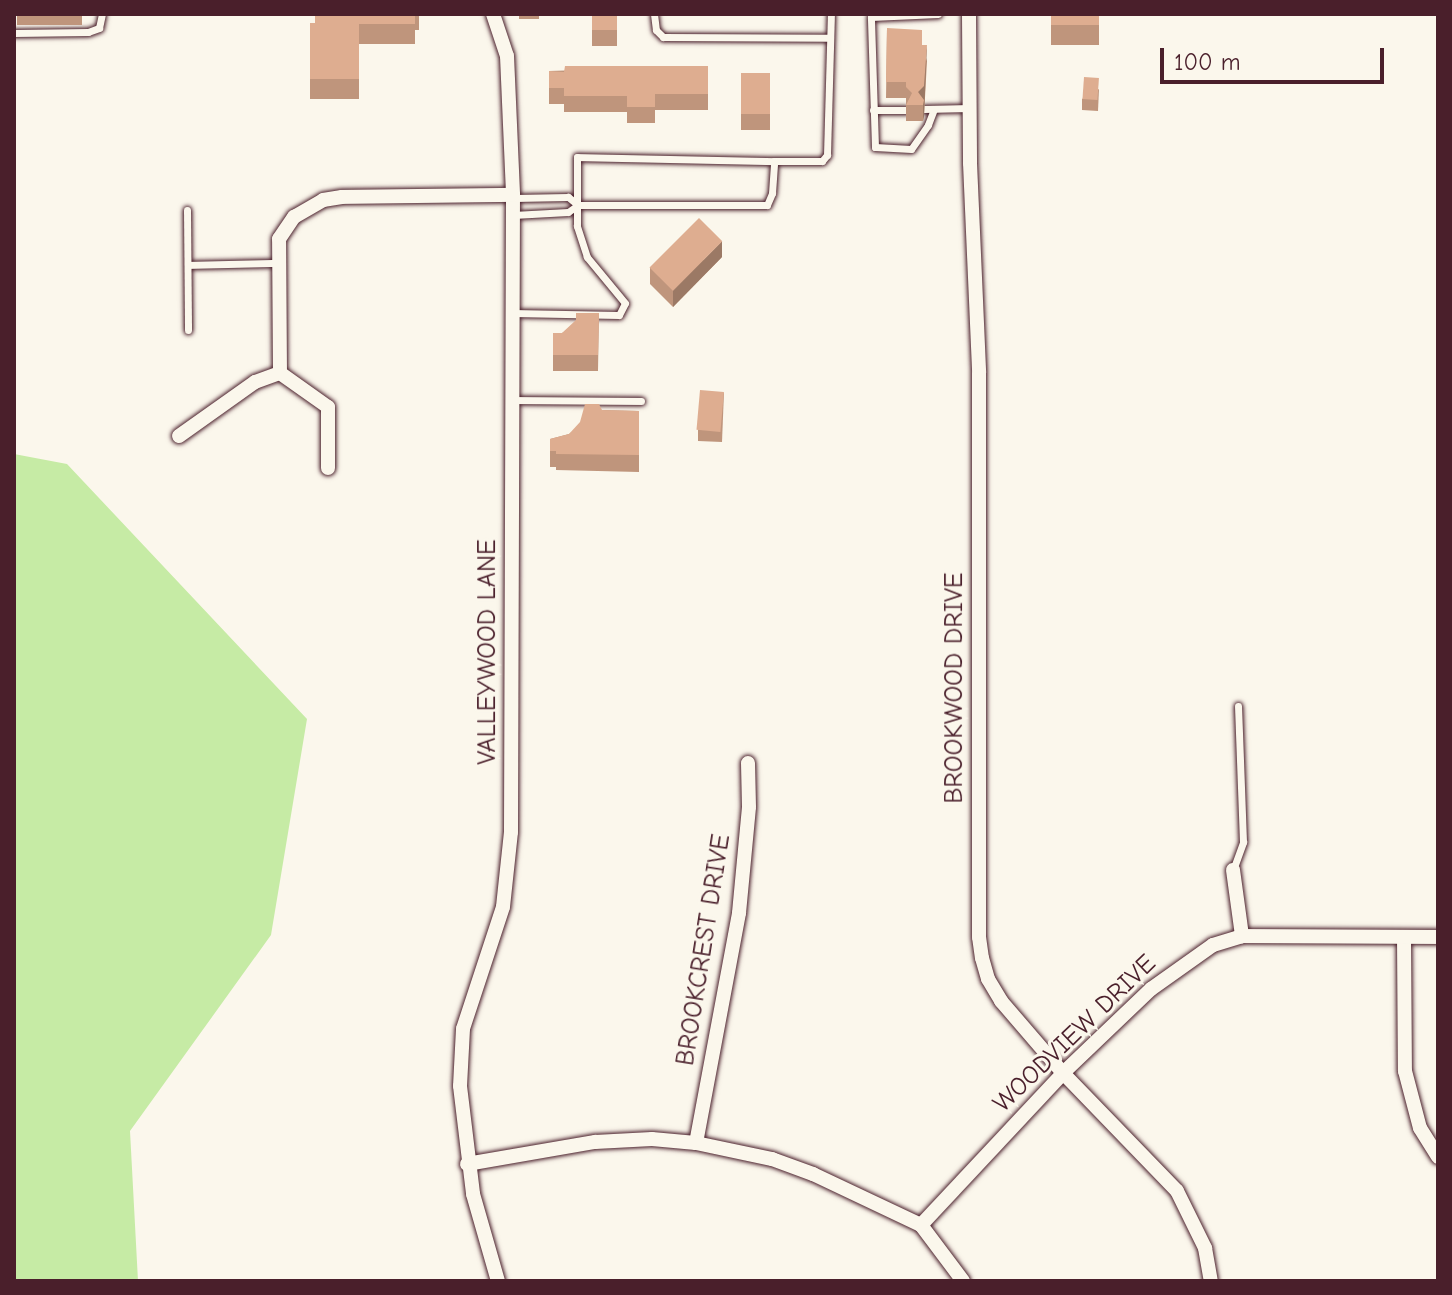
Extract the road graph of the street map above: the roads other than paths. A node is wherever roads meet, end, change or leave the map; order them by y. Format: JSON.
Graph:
{"nodes":[{"id":1,"x":102,"y":14,"type":"edge"},
{"id":2,"x":493,"y":14,"type":"edge"},
{"id":3,"x":654,"y":14,"type":"edge"},
{"id":4,"x":831,"y":14,"type":"edge"},
{"id":5,"x":938,"y":14,"type":"edge"},
{"id":6,"x":969,"y":14,"type":"edge"},
{"id":7,"x":14,"y":33,"type":"edge"},
{"id":8,"x":830,"y":38,"type":"junction"},
{"id":9,"x":970,"y":108,"type":"junction"},
{"id":10,"x":924,"y":109,"type":"edge"},
{"id":11,"x":934,"y":109,"type":"junction"},
{"id":12,"x":873,"y":110,"type":"junction"},
{"id":13,"x":906,"y":110,"type":"edge"},
{"id":14,"x":774,"y":161,"type":"junction"},
{"id":15,"x":513,"y":196,"type":"junction"},
{"id":16,"x":578,"y":205,"type":"junction"},
{"id":17,"x":187,"y":210,"type":"dead end"},
{"id":18,"x":513,"y":215,"type":"junction"},
{"id":19,"x":279,"y":263,"type":"junction"},
{"id":20,"x":188,"y":265,"type":"junction"},
{"id":21,"x":512,"y":313,"type":"junction"},
{"id":22,"x":188,"y":330,"type":"dead end"},
{"id":23,"x":280,"y":373,"type":"junction"},
{"id":24,"x":512,"y":400,"type":"junction"},
{"id":25,"x":641,"y":401,"type":"dead end"},
{"id":26,"x":179,"y":436,"type":"dead end"},
{"id":27,"x":328,"y":468,"type":"dead end"},
{"id":28,"x":1238,"y":706,"type":"dead end"},
{"id":29,"x":748,"y":763,"type":"dead end"},
{"id":30,"x":1233,"y":870,"type":"joint"},
{"id":31,"x":1242,"y":936,"type":"junction"},
{"id":32,"x":1404,"y":937,"type":"junction"},
{"id":33,"x":1438,"y":937,"type":"edge"},
{"id":34,"x":1063,"y":1073,"type":"junction"},
{"id":35,"x":696,"y":1143,"type":"junction"},
{"id":36,"x":1438,"y":1157,"type":"edge"},
{"id":37,"x":467,"y":1164,"type":"junction"},
{"id":38,"x":921,"y":1225,"type":"junction"},
{"id":39,"x":498,"y":1281,"type":"edge"},
{"id":40,"x":963,"y":1281,"type":"edge"},
{"id":41,"x":1211,"y":1281,"type":"edge"}],
"edges":[{"from":1,"to":7,"type":"lane"},
{"from":2,"to":15,"type":"street","name":"VALLEYWOOD LANE"},
{"from":3,"to":8,"type":"lane"},
{"from":4,"to":8,"type":"lane"},
{"from":5,"to":12,"type":"lane"},
{"from":6,"to":9,"type":"street","name":"BROOKWOOD DRIVE"},
{"from":8,"to":14,"type":"lane"},
{"from":9,"to":11,"type":"lane"},
{"from":9,"to":34,"type":"street","name":"BROOKWOOD DRIVE"},
{"from":10,"to":11,"type":"lane"},
{"from":11,"to":12,"type":"lane"},
{"from":12,"to":13,"type":"lane"},
{"from":14,"to":16,"type":"lane"},
{"from":14,"to":16,"type":"lane"},
{"from":15,"to":16,"type":"lane"},
{"from":15,"to":18,"type":"street","name":"VALLEYWOOD LANE"},
{"from":15,"to":19,"type":"street"},
{"from":16,"to":18,"type":"lane"},
{"from":16,"to":21,"type":"lane"},
{"from":17,"to":20,"type":"lane"},
{"from":18,"to":21,"type":"street","name":"VALLEYWOOD LANE"},
{"from":19,"to":20,"type":"lane"},
{"from":19,"to":23,"type":"street"},
{"from":20,"to":22,"type":"lane"},
{"from":21,"to":24,"type":"street","name":"VALLEYWOOD LANE"},
{"from":23,"to":26,"type":"street"},
{"from":23,"to":27,"type":"street"},
{"from":24,"to":25,"type":"lane"},
{"from":24,"to":37,"type":"street","name":"VALLEYWOOD LANE"},
{"from":28,"to":30,"type":"lane"},
{"from":29,"to":35,"type":"street","name":"BROOKCREST DRIVE"},
{"from":30,"to":31,"type":"street"},
{"from":31,"to":32,"type":"street","name":"WOODVIEW DRIVE"},
{"from":31,"to":34,"type":"street","name":"WOODVIEW DRIVE"},
{"from":32,"to":33,"type":"street","name":"WOODVIEW DRIVE"},
{"from":32,"to":36,"type":"street"},
{"from":34,"to":38,"type":"street","name":"WOODVIEW DRIVE"},
{"from":34,"to":41,"type":"street","name":"BROOKWOOD DRIVE"},
{"from":35,"to":37,"type":"street"},
{"from":35,"to":38,"type":"street"},
{"from":37,"to":39,"type":"street","name":"VALLEYWOOD LANE"},
{"from":38,"to":40,"type":"street"}]}
